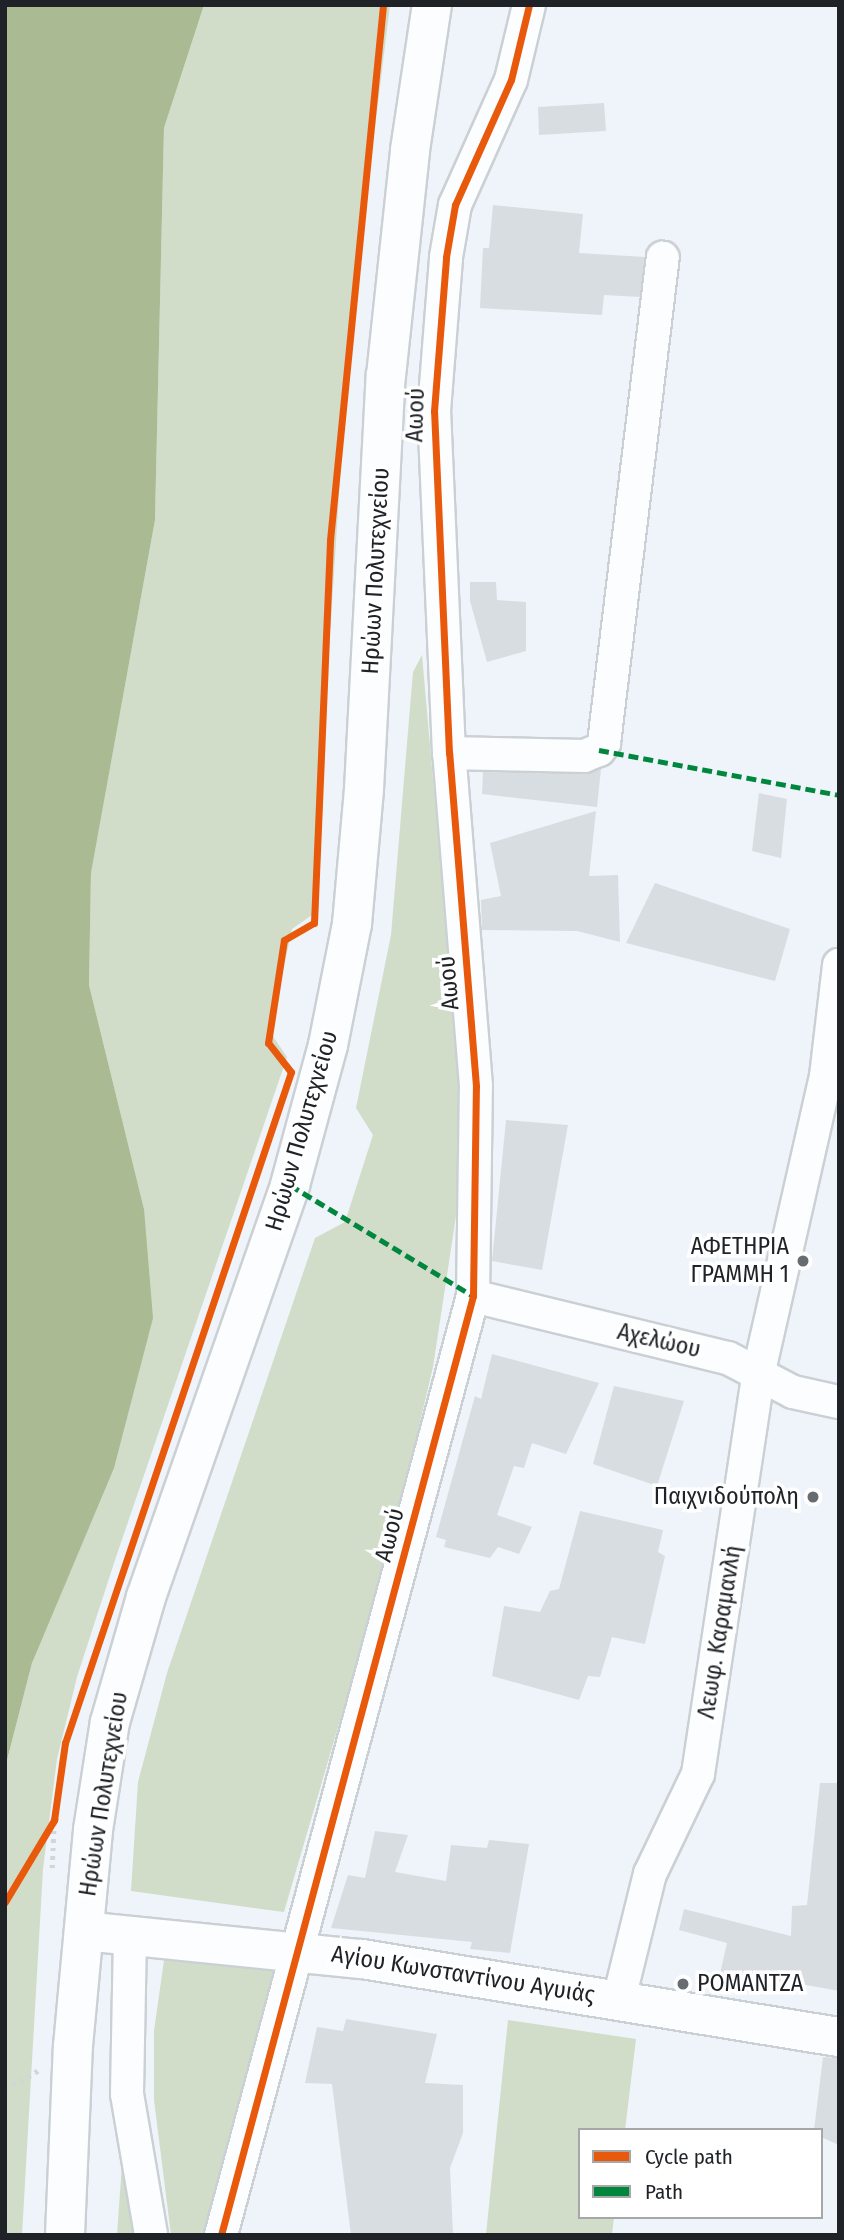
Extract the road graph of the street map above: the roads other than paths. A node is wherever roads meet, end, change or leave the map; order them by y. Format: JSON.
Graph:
{"nodes":[{"id":1,"x":432,"y":5,"type":"edge"},
{"id":2,"x":529,"y":5,"type":"edge"},
{"id":3,"x":663,"y":258,"type":"dead end"},
{"id":4,"x":449,"y":753,"type":"junction"},
{"id":5,"x":839,"y":965,"type":"edge"},
{"id":6,"x":832,"y":1077,"type":"edge"},
{"id":7,"x":472,"y":1296,"type":"junction"},
{"id":8,"x":759,"y":1371,"type":"junction"},
{"id":9,"x":839,"y":1402,"type":"edge"},
{"id":10,"x":84,"y":1931,"type":"junction"},
{"id":11,"x":130,"y":1936,"type":"junction"},
{"id":12,"x":300,"y":1951,"type":"junction"},
{"id":13,"x":619,"y":1999,"type":"junction"},
{"id":14,"x":839,"y":2037,"type":"edge"},
{"id":15,"x":65,"y":2235,"type":"edge"},
{"id":16,"x":151,"y":2235,"type":"edge"},
{"id":17,"x":221,"y":2235,"type":"edge"}],
"edges":[{"from":1,"to":10,"type":"main road","name":"Ηρώων Πολυτεχνείου"},
{"from":2,"to":4,"type":"street","name":"Αωού"},
{"from":3,"to":4,"type":"street"},
{"from":4,"to":7,"type":"street","name":"Αωού"},
{"from":5,"to":6,"type":"street","name":"Λεωφ. Καραμανλή"},
{"from":6,"to":8,"type":"street","name":"Λεωφ. Καραμανλή"},
{"from":7,"to":8,"type":"street","name":"Αχελώου"},
{"from":7,"to":12,"type":"street","name":"Αωού"},
{"from":8,"to":9,"type":"street","name":"Αχελώου"},
{"from":8,"to":13,"type":"street","name":"Λεωφ. Καραμανλή"},
{"from":10,"to":11,"type":"main road","name":"Αγίου Κωνσταντίνου Αγυιάς"},
{"from":10,"to":15,"type":"main road","name":"Ηρώων Πολυτεχνείου"},
{"from":11,"to":12,"type":"main road","name":"Αγίου Κωνσταντίνου Αγυιάς"},
{"from":11,"to":16,"type":"street"},
{"from":12,"to":13,"type":"main road","name":"Αγίου Κωνσταντίνου Αγυιάς"},
{"from":12,"to":17,"type":"street","name":"Αωού"},
{"from":13,"to":14,"type":"main road","name":"Αγίου Κωνσταντίνου Αγυιάς"}]}
